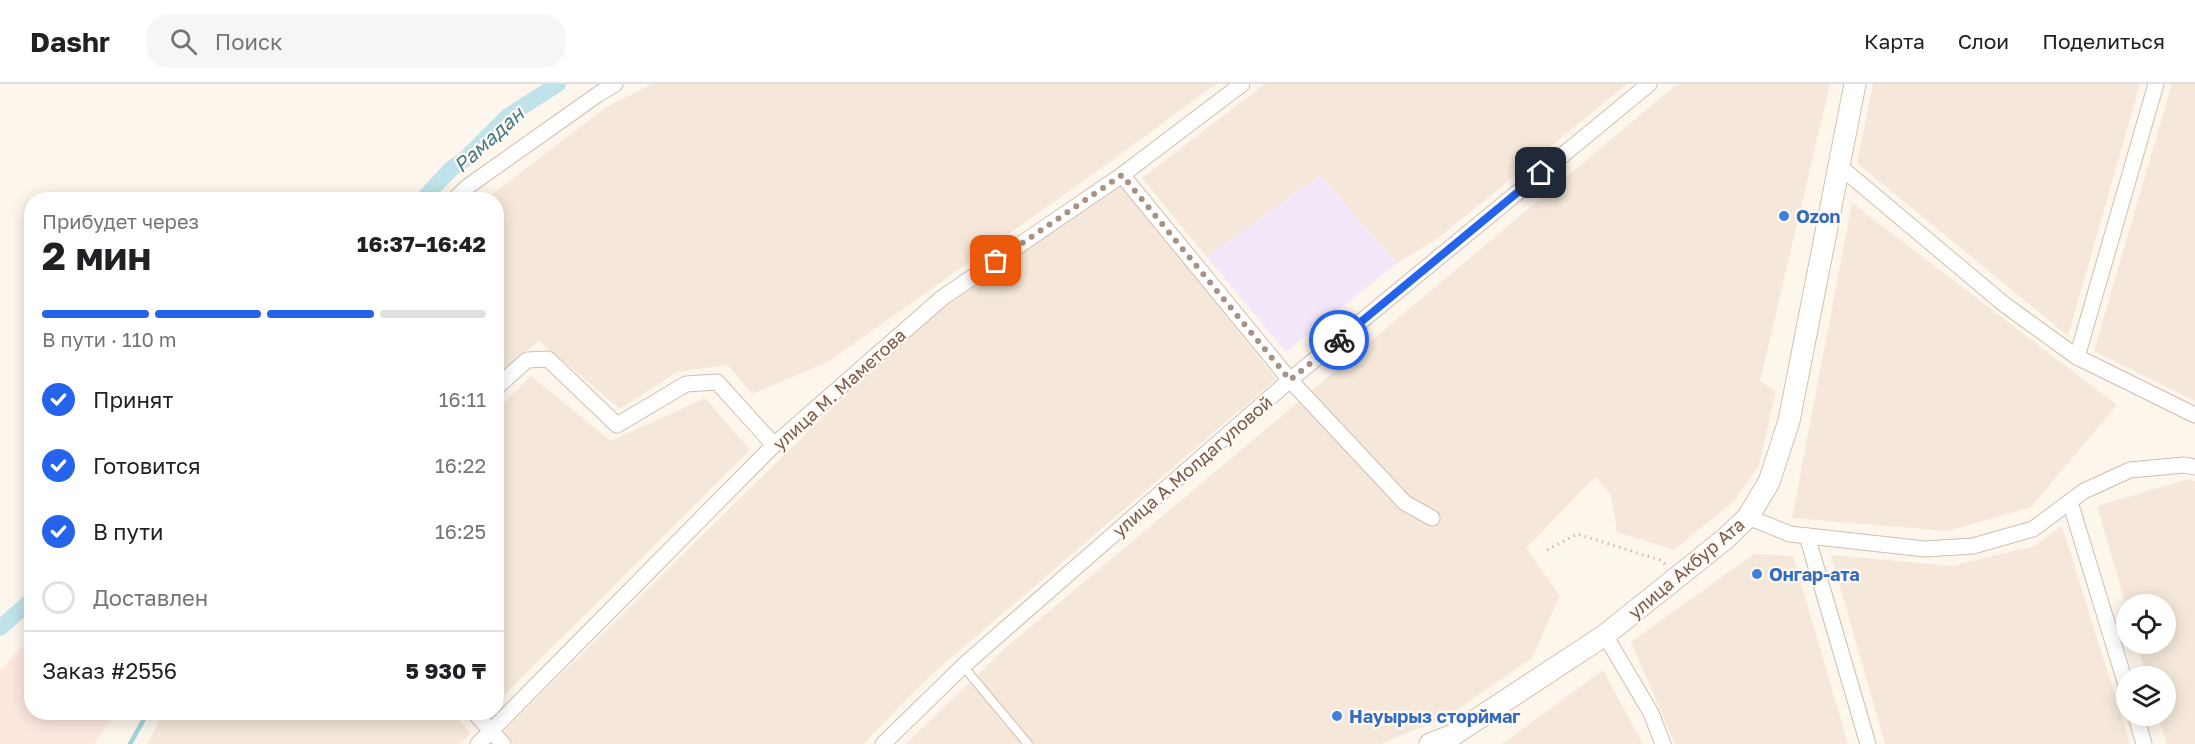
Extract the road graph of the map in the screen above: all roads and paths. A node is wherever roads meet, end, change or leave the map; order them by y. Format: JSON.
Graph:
{"nodes":[{"id":1,"x":615,"y":84,"type":"edge"},
{"id":2,"x":1242,"y":84,"type":"edge"},
{"id":3,"x":1649,"y":84,"type":"edge"},
{"id":4,"x":1855,"y":84,"type":"edge"},
{"id":5,"x":2156,"y":84,"type":"edge"},
{"id":6,"x":1838,"y":165,"type":"junction"},
{"id":7,"x":1122,"y":175,"type":"junction"},
{"id":8,"x":462,"y":192,"type":"edge"},
{"id":9,"x":2078,"y":357,"type":"junction"},
{"id":10,"x":1290,"y":380,"type":"junction"},
{"id":11,"x":504,"y":381,"type":"edge"},
{"id":12,"x":2195,"y":415,"type":"edge"},
{"id":13,"x":774,"y":445,"type":"junction"},
{"id":14,"x":2195,"y":467,"type":"edge"},
{"id":15,"x":2070,"y":502,"type":"junction"},
{"id":16,"x":1748,"y":517,"type":"junction"},
{"id":17,"x":1432,"y":518,"type":"dead end"},
{"id":18,"x":1807,"y":536,"type":"junction"},
{"id":19,"x":1547,"y":550,"type":"dead end"},
{"id":20,"x":1679,"y":577,"type":"junction"},
{"id":21,"x":1605,"y":635,"type":"junction"},
{"id":22,"x":963,"y":666,"type":"junction"},
{"id":23,"x":2120,"y":666,"type":"edge"},
{"id":24,"x":504,"y":717,"type":"edge"},
{"id":25,"x":482,"y":720,"type":"edge"},
{"id":26,"x":501,"y":720,"type":"edge"},
{"id":27,"x":2139,"y":726,"type":"edge"},
{"id":28,"x":491,"y":730,"type":"junction"},
{"id":29,"x":1455,"y":739,"type":"edge"},
{"id":30,"x":478,"y":744,"type":"edge"},
{"id":31,"x":502,"y":744,"type":"edge"},
{"id":32,"x":883,"y":744,"type":"edge"},
{"id":33,"x":1028,"y":744,"type":"edge"},
{"id":34,"x":1430,"y":744,"type":"edge"},
{"id":35,"x":1663,"y":744,"type":"edge"},
{"id":36,"x":1868,"y":744,"type":"edge"},
{"id":37,"x":2144,"y":744,"type":"edge"}],
"edges":[{"from":1,"to":8,"type":"street"},
{"from":2,"to":7,"type":"street","name":"улица М. Маметова"},
{"from":3,"to":10,"type":"street","name":"улица А.Молдагуловой"},
{"from":4,"to":6,"type":"main road","name":"улица Акбур Ата"},
{"from":5,"to":9,"type":"street"},
{"from":6,"to":9,"type":"street"},
{"from":6,"to":16,"type":"main road","name":"улица Акбур Ата"},
{"from":7,"to":10,"type":"street"},
{"from":7,"to":13,"type":"street","name":"улица М. Маметова"},
{"from":9,"to":12,"type":"street"},
{"from":10,"to":17,"type":"street"},
{"from":10,"to":22,"type":"street","name":"улица А.Молдагуловой"},
{"from":11,"to":13,"type":"street"},
{"from":13,"to":24,"type":"street","name":"улица М. Маметова"},
{"from":14,"to":15,"type":"street"},
{"from":15,"to":18,"type":"street"},
{"from":15,"to":23,"type":"street"},
{"from":16,"to":18,"type":"street"},
{"from":16,"to":20,"type":"main road","name":"улица Акбур Ата"},
{"from":18,"to":36,"type":"street"},
{"from":19,"to":20,"type":"path"},
{"from":20,"to":21,"type":"main road","name":"улица Акбур Ата"},
{"from":21,"to":29,"type":"main road","name":"улица Акбур Ата"},
{"from":21,"to":35,"type":"street"},
{"from":22,"to":32,"type":"street","name":"улица А.Молдагуловой"},
{"from":22,"to":33,"type":"lane"},
{"from":25,"to":28,"type":"street"},
{"from":26,"to":28,"type":"street","name":"улица М. Маметова"},
{"from":27,"to":37,"type":"street"},
{"from":28,"to":30,"type":"street","name":"улица М. Маметова"},
{"from":28,"to":31,"type":"street"},
{"from":29,"to":34,"type":"main road","name":"улица Акбур Ата"}]}
